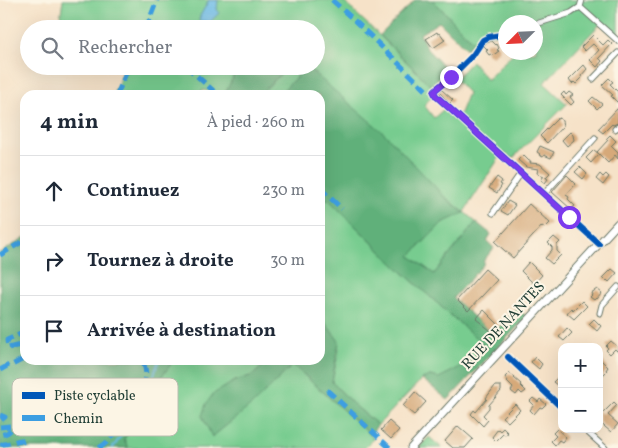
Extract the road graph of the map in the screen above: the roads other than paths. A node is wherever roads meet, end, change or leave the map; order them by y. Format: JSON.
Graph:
{"nodes":[{"id":1,"x":582,"y":0,"type":"edge"},
{"id":2,"x":580,"y":7,"type":"junction"},
{"id":3,"x":543,"y":22,"type":"edge"},
{"id":4,"x":498,"y":35,"type":"edge"},
{"id":5,"x":618,"y":41,"type":"edge"},
{"id":6,"x":618,"y":53,"type":"edge"},
{"id":7,"x":593,"y":79,"type":"dead end"},
{"id":8,"x":595,"y":138,"type":"dead end"},
{"id":9,"x":521,"y":173,"type":"junction"},
{"id":10,"x":544,"y":194,"type":"junction"},
{"id":11,"x":493,"y":213,"type":"dead end"},
{"id":12,"x":618,"y":223,"type":"edge"},
{"id":13,"x":599,"y":244,"type":"junction"},
{"id":14,"x":618,"y":287,"type":"edge"},
{"id":15,"x":600,"y":313,"type":"dead end"},
{"id":16,"x":508,"y":357,"type":"dead end"},
{"id":17,"x":558,"y":404,"type":"edge"},
{"id":18,"x":588,"y":433,"type":"edge"},
{"id":19,"x":411,"y":448,"type":"edge"},
{"id":20,"x":605,"y":448,"type":"edge"}],
"edges":[{"from":1,"to":2,"type":"street"},
{"from":2,"to":3,"type":"street"},
{"from":2,"to":5,"type":"street"},
{"from":4,"to":9,"type":"street"},
{"from":6,"to":7,"type":"street"},
{"from":8,"to":10,"type":"street"},
{"from":9,"to":10,"type":"street"},
{"from":9,"to":11,"type":"street"},
{"from":10,"to":13,"type":"street"},
{"from":12,"to":13,"type":"main road","name":"RUE DE NANTES"},
{"from":13,"to":19,"type":"main road","name":"RUE DE NANTES"},
{"from":14,"to":15,"type":"street"},
{"from":16,"to":17,"type":"street"},
{"from":18,"to":20,"type":"street"}]}
